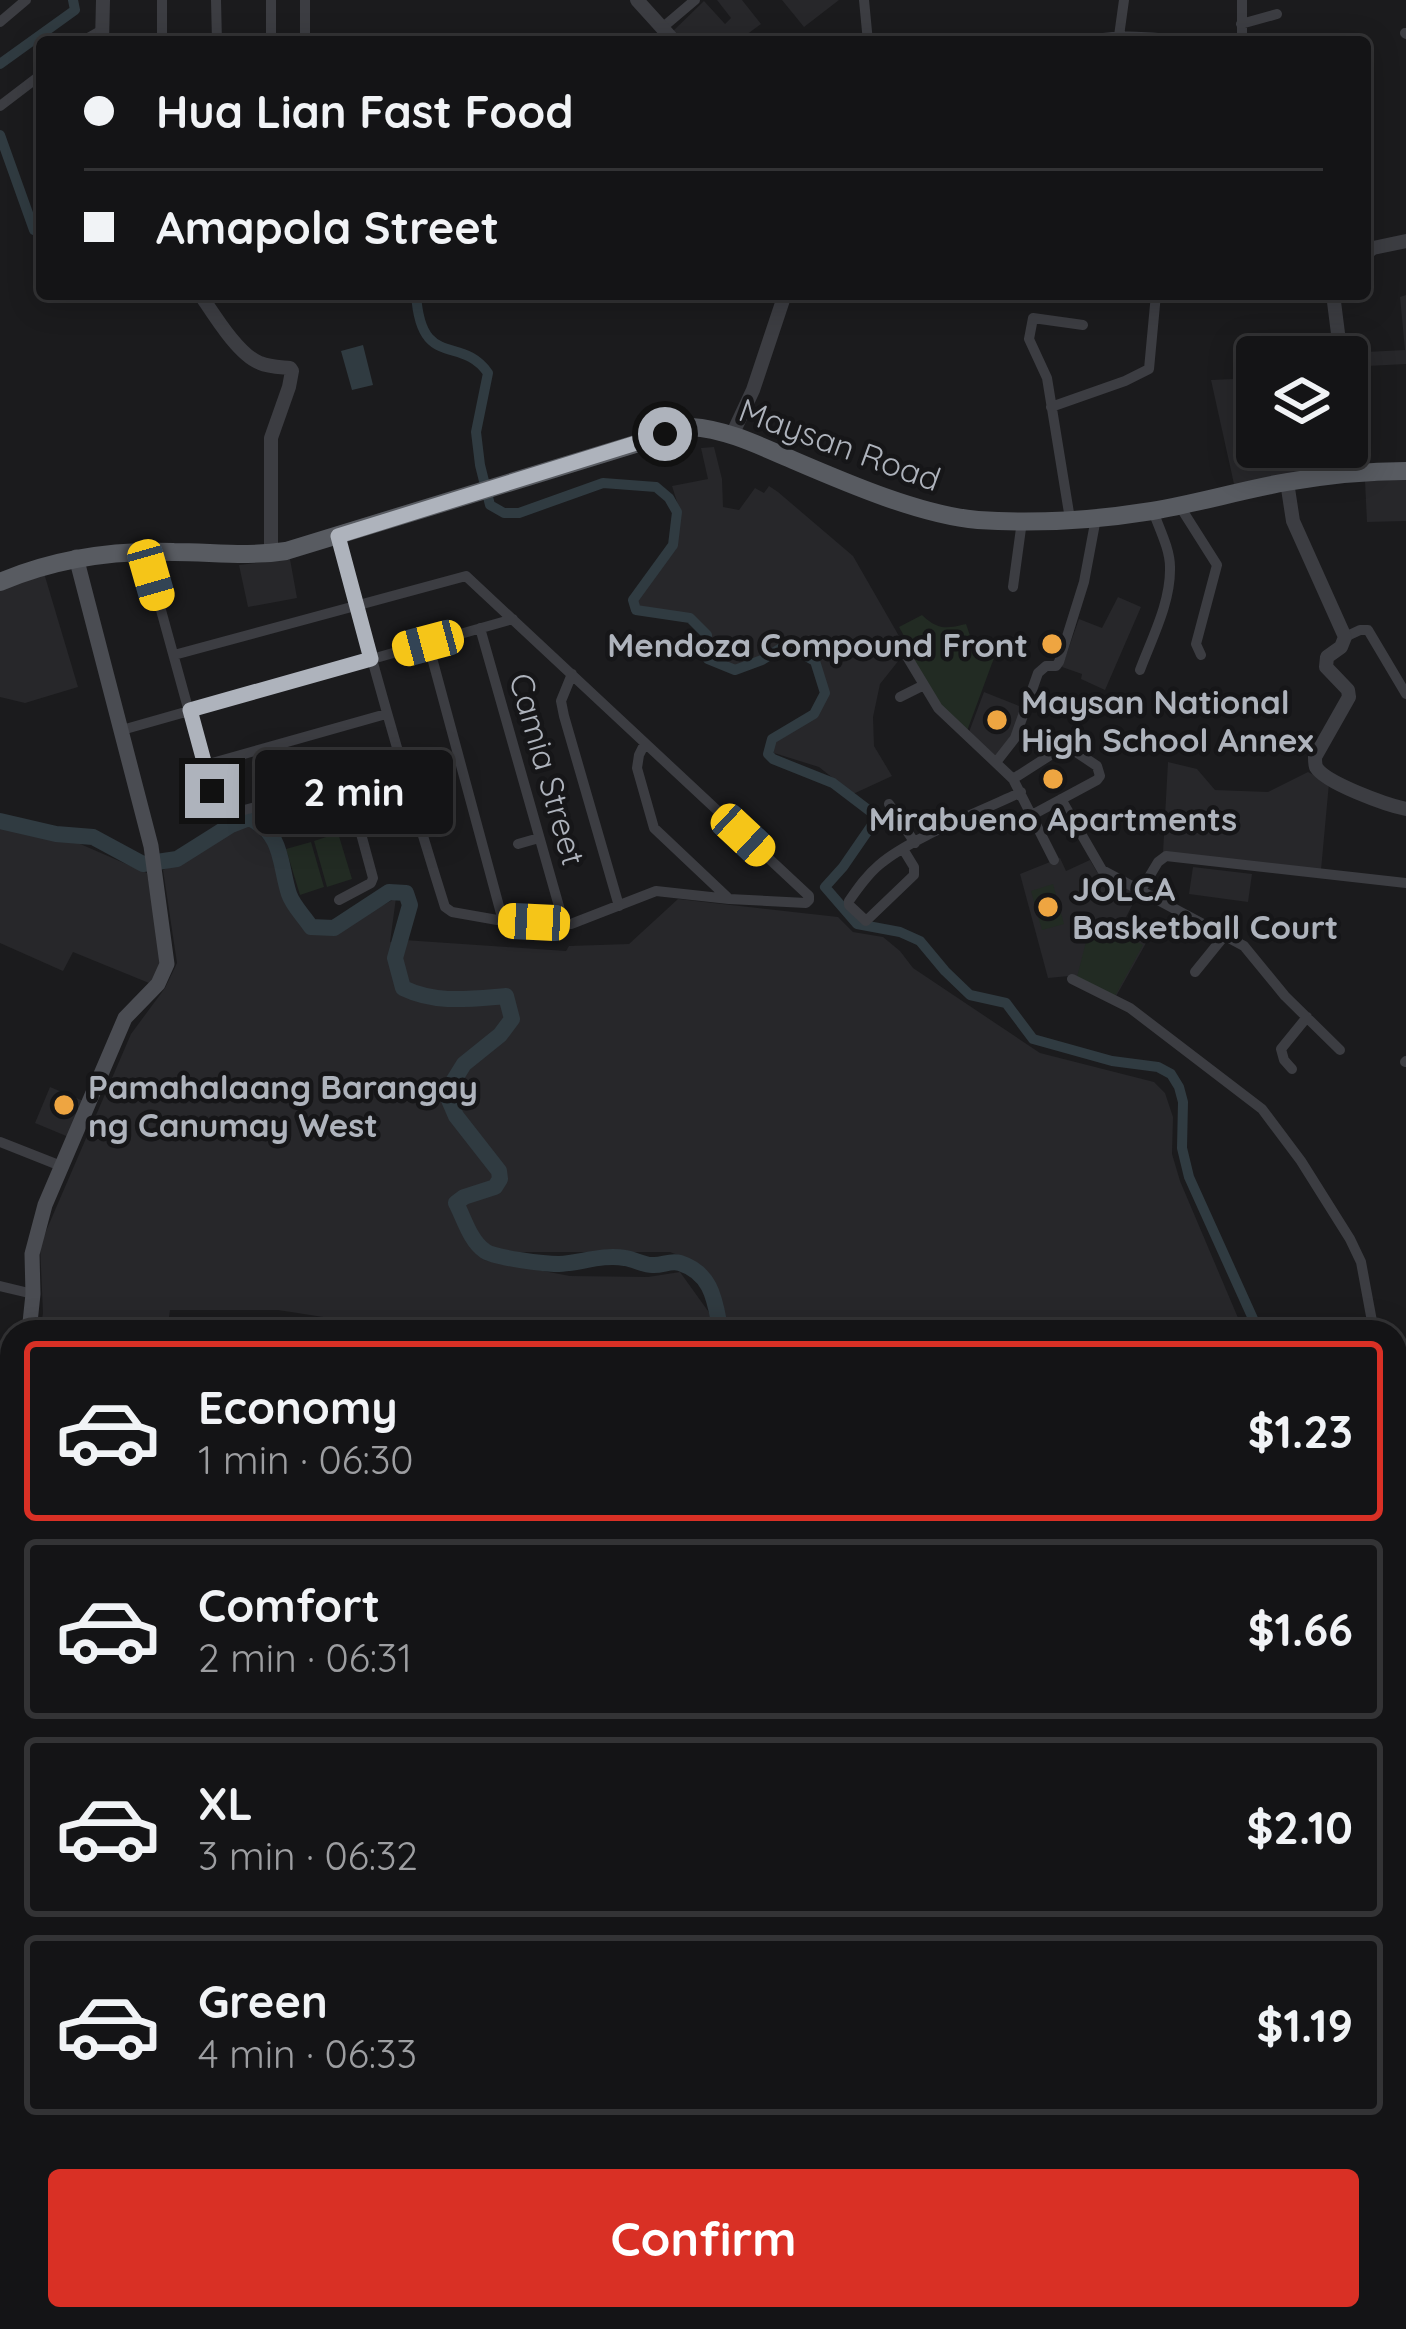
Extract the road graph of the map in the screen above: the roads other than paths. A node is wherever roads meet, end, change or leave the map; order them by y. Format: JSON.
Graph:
{"nodes":[{"id":1,"x":26,"y":0,"type":"edge"},
{"id":2,"x":103,"y":0,"type":"edge"},
{"id":3,"x":162,"y":0,"type":"edge"},
{"id":4,"x":216,"y":0,"type":"edge"},
{"id":5,"x":271,"y":0,"type":"edge"},
{"id":6,"x":305,"y":0,"type":"edge"},
{"id":7,"x":637,"y":0,"type":"edge"},
{"id":8,"x":695,"y":0,"type":"edge"},
{"id":9,"x":864,"y":0,"type":"edge"},
{"id":10,"x":1124,"y":0,"type":"edge"},
{"id":11,"x":1246,"y":1,"type":"edge"},
{"id":12,"x":1277,"y":14,"type":"dead end"},
{"id":13,"x":0,"y":22,"type":"edge"},
{"id":14,"x":1241,"y":24,"type":"junction"},
{"id":15,"x":662,"y":28,"type":"junction"},
{"id":16,"x":102,"y":36,"type":"edge"},
{"id":17,"x":163,"y":36,"type":"edge"},
{"id":18,"x":217,"y":36,"type":"edge"},
{"id":19,"x":272,"y":36,"type":"edge"},
{"id":20,"x":305,"y":36,"type":"edge"},
{"id":21,"x":669,"y":36,"type":"edge"},
{"id":22,"x":867,"y":36,"type":"edge"},
{"id":23,"x":1119,"y":36,"type":"edge"},
{"id":24,"x":1241,"y":36,"type":"edge"},
{"id":25,"x":36,"y":79,"type":"edge"},
{"id":26,"x":0,"y":106,"type":"edge"},
{"id":27,"x":1406,"y":241,"type":"edge"},
{"id":28,"x":1371,"y":250,"type":"edge"},
{"id":29,"x":204,"y":300,"type":"edge"},
{"id":30,"x":783,"y":300,"type":"edge"},
{"id":31,"x":1155,"y":300,"type":"edge"},
{"id":32,"x":1334,"y":300,"type":"edge"},
{"id":33,"x":1083,"y":325,"type":"dead end"},
{"id":34,"x":1338,"y":336,"type":"edge"},
{"id":35,"x":1051,"y":407,"type":"junction"},
{"id":36,"x":733,"y":433,"type":"junction"},
{"id":37,"x":1355,"y":468,"type":"edge"},
{"id":38,"x":1406,"y":471,"type":"edge"},
{"id":39,"x":1355,"y":472,"type":"junction"},
{"id":40,"x":1286,"y":482,"type":"junction"},
{"id":41,"x":1180,"y":507,"type":"junction"},
{"id":42,"x":1153,"y":511,"type":"junction"},
{"id":43,"x":1096,"y":517,"type":"junction"},
{"id":44,"x":1070,"y":518,"type":"junction"},
{"id":45,"x":1022,"y":523,"type":"junction"},
{"id":46,"x":338,"y":536,"type":"junction"},
{"id":47,"x":145,"y":552,"type":"junction"},
{"id":48,"x":271,"y":554,"type":"junction"},
{"id":49,"x":76,"y":557,"type":"junction"},
{"id":50,"x":0,"y":582,"type":"edge"},
{"id":51,"x":1012,"y":587,"type":"dead end"},
{"id":52,"x":357,"y":605,"type":"junction"},
{"id":53,"x":513,"y":619,"type":"junction"},
{"id":54,"x":480,"y":628,"type":"junction"},
{"id":55,"x":1346,"y":637,"type":"junction"},
{"id":56,"x":428,"y":643,"type":"junction"},
{"id":57,"x":174,"y":655,"type":"junction"},
{"id":58,"x":906,"y":655,"type":"dead end"},
{"id":59,"x":1201,"y":655,"type":"dead end"},
{"id":60,"x":371,"y":659,"type":"junction"},
{"id":61,"x":1141,"y":670,"type":"dead end"},
{"id":62,"x":572,"y":674,"type":"junction"},
{"id":63,"x":924,"y":685,"type":"junction"},
{"id":64,"x":1406,"y":694,"type":"edge"},
{"id":65,"x":900,"y":697,"type":"dead end"},
{"id":66,"x":190,"y":710,"type":"junction"},
{"id":67,"x":386,"y":714,"type":"junction"},
{"id":68,"x":122,"y":730,"type":"junction"},
{"id":69,"x":645,"y":743,"type":"junction"},
{"id":70,"x":997,"y":761,"type":"junction"},
{"id":71,"x":205,"y":764,"type":"junction"},
{"id":72,"x":401,"y":768,"type":"junction"},
{"id":73,"x":1013,"y":778,"type":"junction"},
{"id":74,"x":347,"y":782,"type":"junction"},
{"id":75,"x":1021,"y":792,"type":"junction"},
{"id":76,"x":1061,"y":799,"type":"junction"},
{"id":77,"x":889,"y":804,"type":"dead end"},
{"id":78,"x":1406,"y":808,"type":"edge"},
{"id":79,"x":1032,"y":815,"type":"junction"},
{"id":80,"x":539,"y":838,"type":"junction"},
{"id":81,"x":518,"y":844,"type":"dead end"},
{"id":82,"x":909,"y":846,"type":"junction"},
{"id":83,"x":1054,"y":860,"type":"dead end"},
{"id":84,"x":1406,"y":883,"type":"edge"},
{"id":85,"x":1140,"y":892,"type":"junction"},
{"id":86,"x":730,"y":899,"type":"junction"},
{"id":87,"x":339,"y":900,"type":"dead end"},
{"id":88,"x":619,"y":906,"type":"junction"},
{"id":89,"x":503,"y":920,"type":"junction"},
{"id":90,"x":564,"y":923,"type":"junction"},
{"id":91,"x":1225,"y":935,"type":"junction"},
{"id":92,"x":1195,"y":972,"type":"dead end"},
{"id":93,"x":1072,"y":979,"type":"dead end"},
{"id":94,"x":1307,"y":1017,"type":"junction"},
{"id":95,"x":1340,"y":1050,"type":"dead end"},
{"id":96,"x":1292,"y":1069,"type":"dead end"},
{"id":97,"x":0,"y":1142,"type":"edge"},
{"id":98,"x":61,"y":1166,"type":"junction"},
{"id":99,"x":0,"y":1286,"type":"edge"},
{"id":100,"x":33,"y":1294,"type":"junction"},
{"id":101,"x":30,"y":1320,"type":"edge"},
{"id":102,"x":1372,"y":1320,"type":"edge"}],
"edges":[{"from":1,"to":13,"type":"street"},
{"from":2,"to":16,"type":"street"},
{"from":3,"to":17,"type":"street"},
{"from":4,"to":18,"type":"street"},
{"from":5,"to":19,"type":"street"},
{"from":6,"to":20,"type":"street"},
{"from":7,"to":15,"type":"street"},
{"from":8,"to":15,"type":"street"},
{"from":9,"to":22,"type":"street"},
{"from":10,"to":23,"type":"street"},
{"from":11,"to":14,"type":"street"},
{"from":12,"to":14,"type":"street"},
{"from":14,"to":24,"type":"street"},
{"from":15,"to":21,"type":"street"},
{"from":25,"to":26,"type":"street"},
{"from":27,"to":28,"type":"street"},
{"from":29,"to":48,"type":"street"},
{"from":30,"to":36,"type":"street"},
{"from":31,"to":35,"type":"street"},
{"from":32,"to":34,"type":"street"},
{"from":33,"to":35,"type":"street"},
{"from":35,"to":44,"type":"street"},
{"from":36,"to":45,"type":"main road","name":"Maysan Road"},
{"from":36,"to":46,"type":"main road","name":"Maysan Road"},
{"from":37,"to":39,"type":"street"},
{"from":38,"to":39,"type":"main road","name":"Maysan Road"},
{"from":39,"to":40,"type":"main road","name":"Maysan Road"},
{"from":40,"to":41,"type":"main road","name":"Maysan Road"},
{"from":40,"to":55,"type":"street"},
{"from":41,"to":42,"type":"main road","name":"Maysan Road"},
{"from":41,"to":59,"type":"street"},
{"from":42,"to":43,"type":"main road","name":"Maysan Road"},
{"from":42,"to":61,"type":"street"},
{"from":43,"to":44,"type":"main road","name":"Maysan Road"},
{"from":43,"to":70,"type":"street"},
{"from":44,"to":45,"type":"main road","name":"Maysan Road"},
{"from":45,"to":51,"type":"street"},
{"from":46,"to":48,"type":"main road","name":"Maysan Road"},
{"from":46,"to":52,"type":"street"},
{"from":47,"to":48,"type":"main road","name":"Maysan Road"},
{"from":47,"to":49,"type":"main road","name":"Maysan Road"},
{"from":47,"to":57,"type":"street"},
{"from":49,"to":50,"type":"main road","name":"Maysan Road"},
{"from":49,"to":68,"type":"main road"},
{"from":52,"to":53,"type":"street"},
{"from":52,"to":57,"type":"street"},
{"from":52,"to":60,"type":"street"},
{"from":53,"to":54,"type":"street"},
{"from":53,"to":62,"type":"street"},
{"from":54,"to":56,"type":"street"},
{"from":54,"to":80,"type":"street","name":"Camia Street"},
{"from":55,"to":64,"type":"street"},
{"from":55,"to":78,"type":"street"},
{"from":56,"to":60,"type":"street"},
{"from":56,"to":89,"type":"street"},
{"from":57,"to":66,"type":"street"},
{"from":58,"to":63,"type":"street"},
{"from":60,"to":66,"type":"street"},
{"from":60,"to":67,"type":"street"},
{"from":62,"to":69,"type":"street"},
{"from":62,"to":88,"type":"street"},
{"from":63,"to":65,"type":"street"},
{"from":63,"to":70,"type":"street"},
{"from":66,"to":68,"type":"street"},
{"from":66,"to":71,"type":"street"},
{"from":67,"to":71,"type":"street"},
{"from":67,"to":72,"type":"street"},
{"from":68,"to":98,"type":"main road"},
{"from":69,"to":86,"type":"street"},
{"from":69,"to":86,"type":"street"},
{"from":70,"to":73,"type":"street"},
{"from":71,"to":74,"type":"street"},
{"from":72,"to":74,"type":"street"},
{"from":72,"to":89,"type":"street"},
{"from":73,"to":75,"type":"street"},
{"from":73,"to":76,"type":"street"},
{"from":74,"to":87,"type":"street"},
{"from":75,"to":79,"type":"street"},
{"from":75,"to":82,"type":"street"},
{"from":76,"to":79,"type":"street"},
{"from":76,"to":85,"type":"street"},
{"from":77,"to":82,"type":"street"},
{"from":79,"to":83,"type":"street"},
{"from":80,"to":81,"type":"street"},
{"from":80,"to":90,"type":"street","name":"Camia Street"},
{"from":82,"to":82,"type":"street"},
{"from":84,"to":85,"type":"street"},
{"from":85,"to":91,"type":"street"},
{"from":86,"to":88,"type":"street"},
{"from":88,"to":90,"type":"street"},
{"from":89,"to":90,"type":"street"},
{"from":91,"to":92,"type":"street"},
{"from":91,"to":94,"type":"street"},
{"from":93,"to":102,"type":"street"},
{"from":94,"to":95,"type":"street"},
{"from":94,"to":96,"type":"street"},
{"from":97,"to":98,"type":"street"},
{"from":98,"to":100,"type":"main road"},
{"from":99,"to":100,"type":"street"},
{"from":100,"to":101,"type":"main road"}]}
